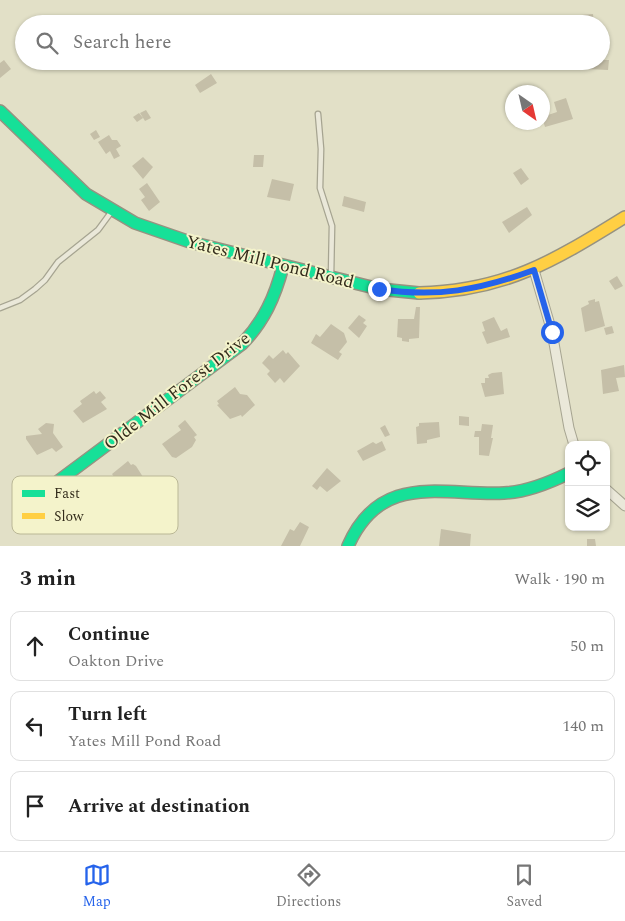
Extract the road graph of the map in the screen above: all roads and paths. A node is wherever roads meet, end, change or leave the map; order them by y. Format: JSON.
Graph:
{"nodes":[{"id":1,"x":0,"y":111,"type":"edge"},
{"id":2,"x":318,"y":114,"type":"dead end"},
{"id":3,"x":112,"y":212,"type":"junction"},
{"id":4,"x":625,"y":217,"type":"edge"},
{"id":5,"x":283,"y":266,"type":"junction"},
{"id":6,"x":534,"y":270,"type":"junction"},
{"id":7,"x":330,"y":278,"type":"junction"},
{"id":8,"x":0,"y":308,"type":"edge"},
{"id":9,"x":573,"y":441,"type":"edge"},
{"id":10,"x":565,"y":475,"type":"edge"},
{"id":11,"x":65,"y":476,"type":"edge"},
{"id":12,"x":610,"y":493,"type":"edge"},
{"id":13,"x":625,"y":506,"type":"edge"},
{"id":14,"x":348,"y":546,"type":"edge"}],
"edges":[{"from":1,"to":3,"type":"street","name":"Yates Mill Pond Road"},
{"from":2,"to":7,"type":"lane"},
{"from":3,"to":5,"type":"street","name":"Yates Mill Pond Road"},
{"from":3,"to":8,"type":"lane"},
{"from":4,"to":6,"type":"street","name":"Yates Mill Pond Road"},
{"from":5,"to":7,"type":"street","name":"Yates Mill Pond Road"},
{"from":5,"to":11,"type":"street","name":"Olde Mill Forest Drive"},
{"from":6,"to":7,"type":"street","name":"Yates Mill Pond Road"},
{"from":6,"to":9,"type":"street"},
{"from":10,"to":14,"type":"street"},
{"from":12,"to":13,"type":"street"}]}
